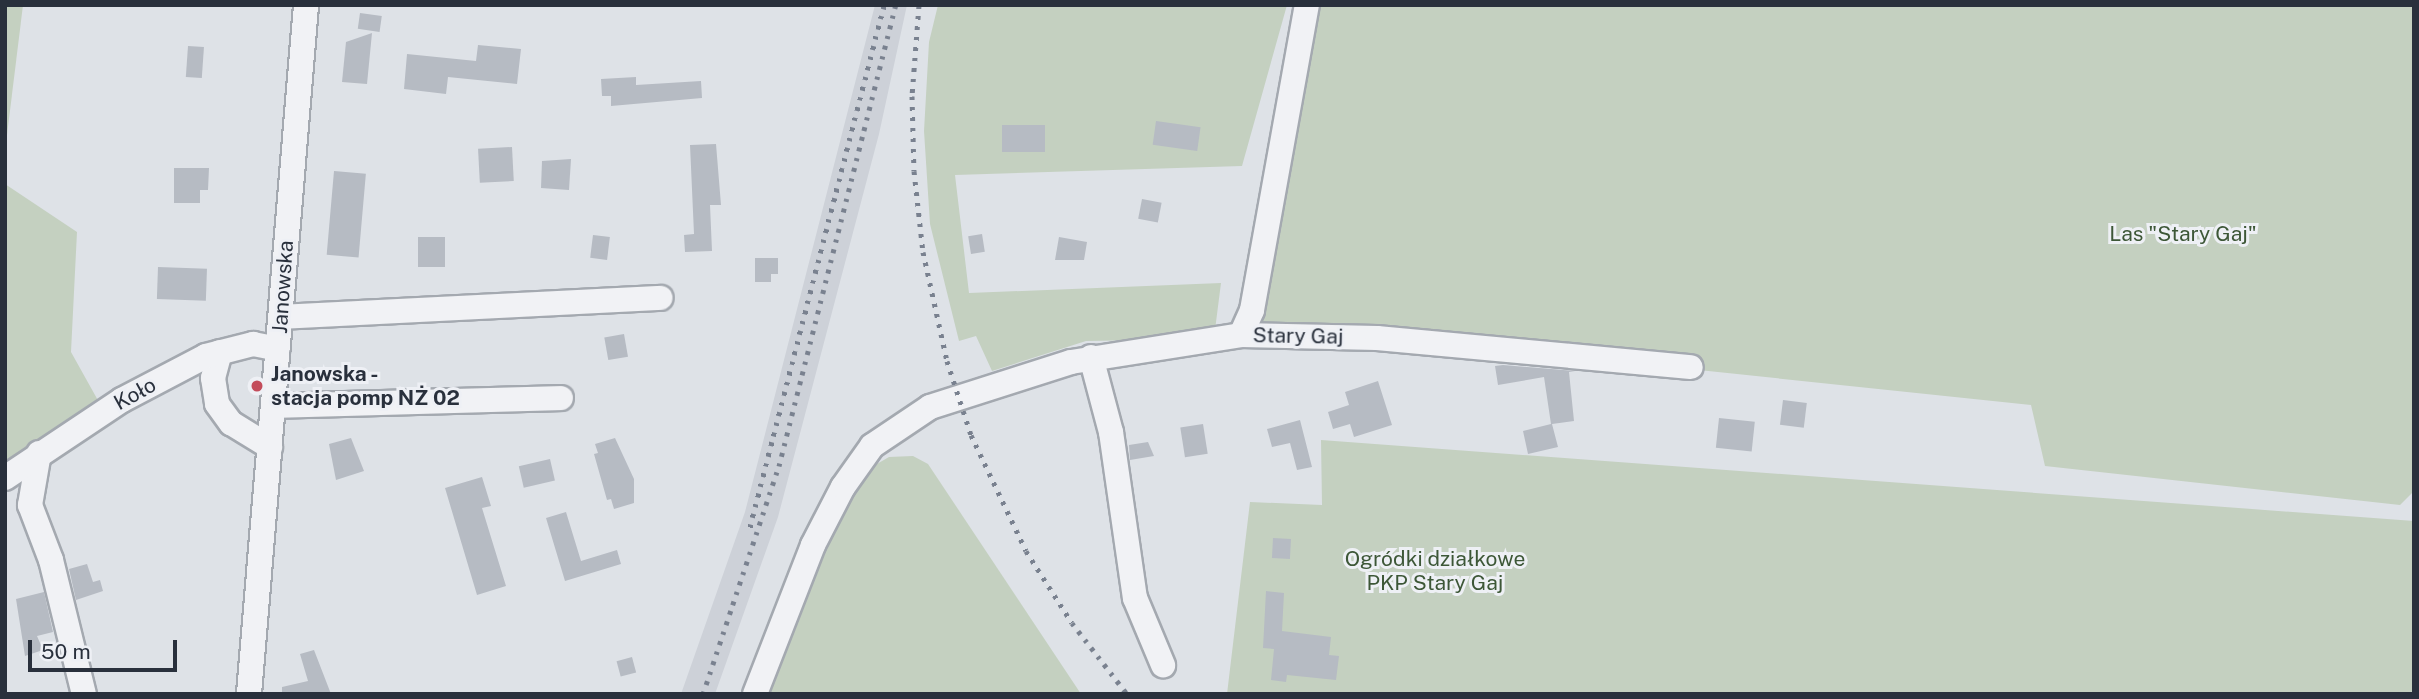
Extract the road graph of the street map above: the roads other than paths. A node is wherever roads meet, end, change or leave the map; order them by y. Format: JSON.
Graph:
{"nodes":[{"id":1,"x":306,"y":5,"type":"edge"},
{"id":2,"x":1307,"y":5,"type":"edge"},
{"id":3,"x":661,"y":298,"type":"dead end"},
{"id":4,"x":281,"y":317,"type":"junction"},
{"id":5,"x":1241,"y":335,"type":"junction"},
{"id":6,"x":278,"y":349,"type":"junction"},
{"id":7,"x":220,"y":352,"type":"junction"},
{"id":8,"x":1091,"y":357,"type":"junction"},
{"id":9,"x":1691,"y":368,"type":"dead end"},
{"id":10,"x":561,"y":398,"type":"dead end"},
{"id":11,"x":274,"y":406,"type":"junction"},
{"id":12,"x":270,"y":447,"type":"junction"},
{"id":13,"x":39,"y":453,"type":"junction"},
{"id":14,"x":5,"y":478,"type":"edge"},
{"id":15,"x":1163,"y":664,"type":"dead end"},
{"id":16,"x":83,"y":694,"type":"edge"},
{"id":17,"x":249,"y":694,"type":"edge"},
{"id":18,"x":755,"y":694,"type":"edge"}],
"edges":[{"from":1,"to":4,"type":"street","name":"Janowska"},
{"from":2,"to":5,"type":"street","name":"Stary Gaj"},
{"from":3,"to":4,"type":"street"},
{"from":4,"to":6,"type":"street","name":"Janowska"},
{"from":5,"to":8,"type":"street"},
{"from":5,"to":9,"type":"street","name":"Stary Gaj"},
{"from":6,"to":7,"type":"street","name":"Koło"},
{"from":6,"to":11,"type":"street","name":"Janowska"},
{"from":7,"to":12,"type":"street"},
{"from":7,"to":13,"type":"street","name":"Koło"},
{"from":8,"to":15,"type":"street"},
{"from":8,"to":18,"type":"street"},
{"from":10,"to":11,"type":"street"},
{"from":11,"to":12,"type":"street","name":"Janowska"},
{"from":12,"to":17,"type":"street","name":"Janowska"},
{"from":13,"to":14,"type":"street","name":"Koło"},
{"from":13,"to":16,"type":"street"}]}
